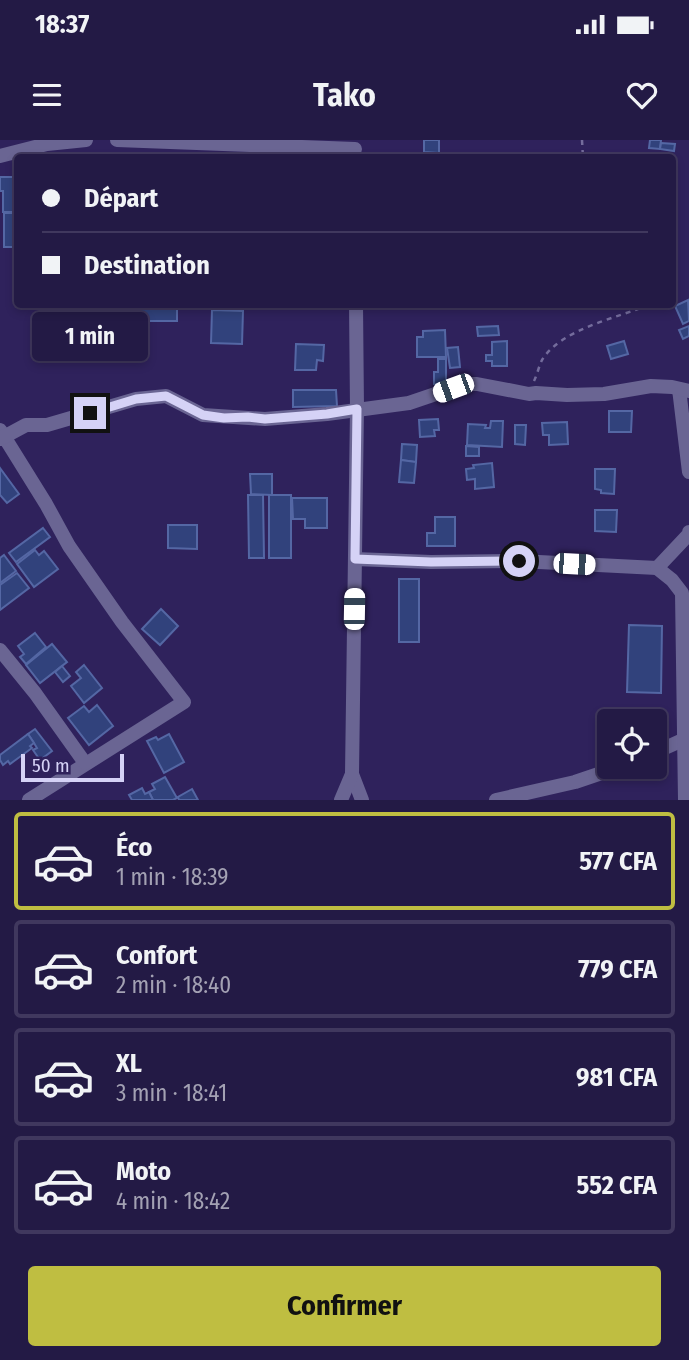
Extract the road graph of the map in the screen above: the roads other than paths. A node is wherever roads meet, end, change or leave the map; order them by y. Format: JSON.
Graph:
{"nodes":[{"id":1,"x":86,"y":140,"type":"edge"},
{"id":2,"x":117,"y":140,"type":"edge"},
{"id":3,"x":355,"y":149,"type":"edge"},
{"id":4,"x":0,"y":156,"type":"edge"},
{"id":5,"x":356,"y":308,"type":"edge"},
{"id":6,"x":684,"y":390,"type":"edge"},
{"id":7,"x":357,"y":409,"type":"junction"},
{"id":8,"x":1,"y":435,"type":"edge"},
{"id":9,"x":689,"y":472,"type":"edge"},
{"id":10,"x":689,"y":532,"type":"edge"},
{"id":11,"x":355,"y":559,"type":"junction"},
{"id":12,"x":657,"y":568,"type":"junction"},
{"id":13,"x":0,"y":650,"type":"edge"},
{"id":14,"x":687,"y":738,"type":"edge"},
{"id":15,"x":667,"y":747,"type":"edge"},
{"id":16,"x":85,"y":763,"type":"junction"},
{"id":17,"x":352,"y":774,"type":"junction"},
{"id":18,"x":597,"y":775,"type":"edge"},
{"id":19,"x":29,"y":800,"type":"edge"},
{"id":20,"x":341,"y":800,"type":"edge"},
{"id":21,"x":362,"y":800,"type":"edge"},
{"id":22,"x":496,"y":800,"type":"edge"},
{"id":23,"x":685,"y":800,"type":"edge"}],
"edges":[{"from":1,"to":4,"type":"street"},
{"from":2,"to":3,"type":"street"},
{"from":5,"to":7,"type":"street"},
{"from":6,"to":7,"type":"street"},
{"from":6,"to":9,"type":"street"},
{"from":7,"to":8,"type":"street"},
{"from":7,"to":11,"type":"street"},
{"from":8,"to":16,"type":"street"},
{"from":10,"to":12,"type":"street"},
{"from":11,"to":12,"type":"street"},
{"from":11,"to":17,"type":"street"},
{"from":12,"to":14,"type":"street"},
{"from":13,"to":16,"type":"street"},
{"from":14,"to":15,"type":"street"},
{"from":14,"to":23,"type":"street"},
{"from":16,"to":19,"type":"street"},
{"from":17,"to":20,"type":"street"},
{"from":17,"to":21,"type":"street"},
{"from":18,"to":22,"type":"street"}]}
